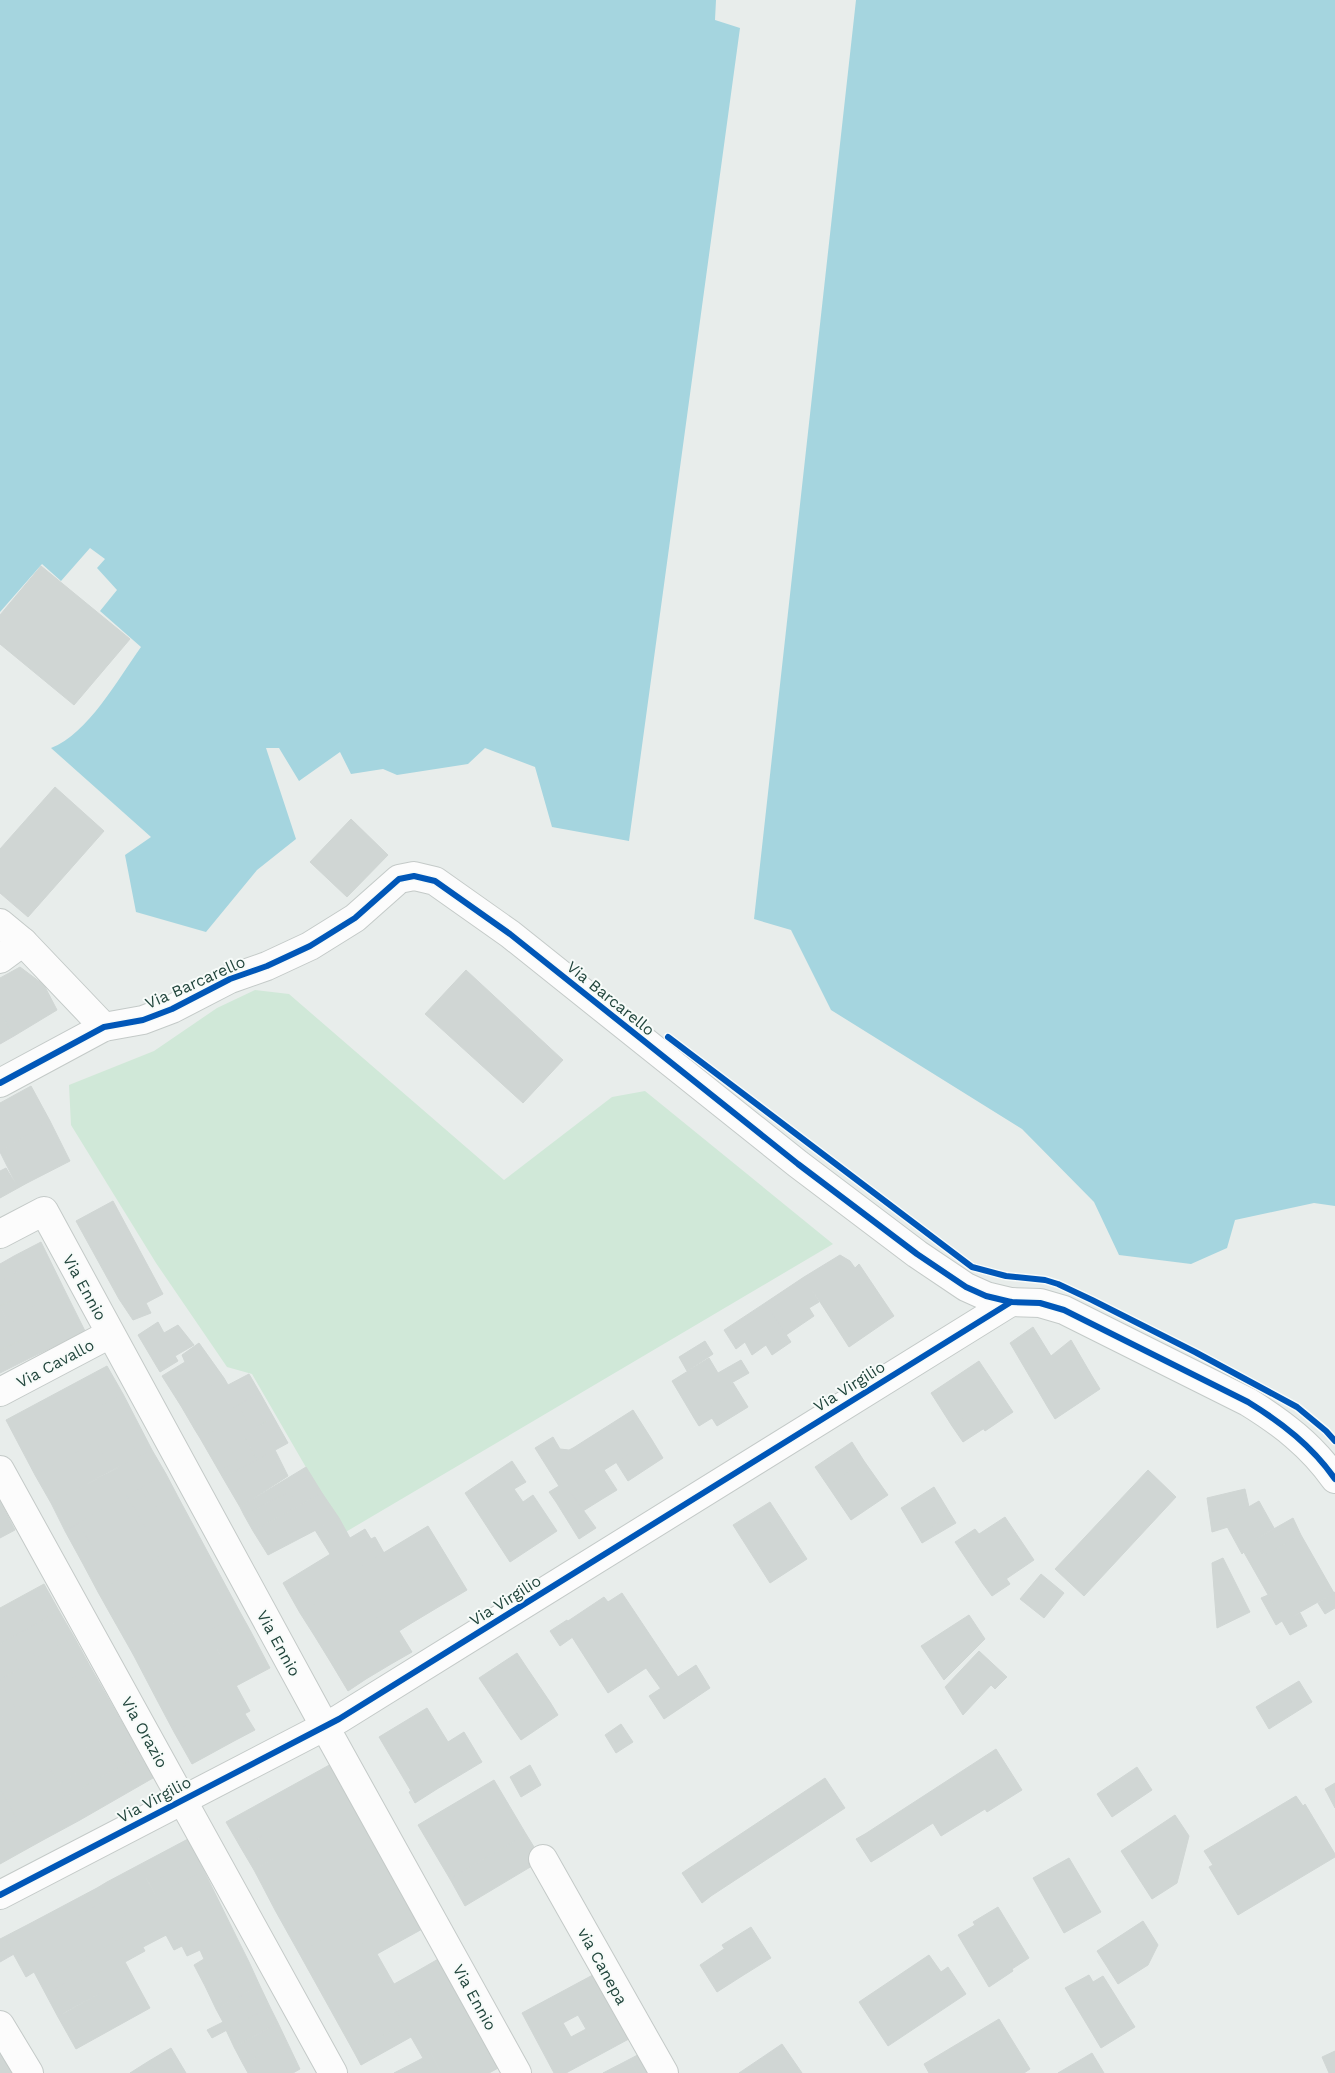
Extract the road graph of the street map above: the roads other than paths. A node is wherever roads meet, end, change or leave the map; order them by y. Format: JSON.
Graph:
{"nodes":[{"id":1,"x":0,"y":923,"type":"edge"},
{"id":2,"x":23,"y":942,"type":"junction"},
{"id":3,"x":0,"y":959,"type":"edge"},
{"id":4,"x":104,"y":1027,"type":"junction"},
{"id":5,"x":0,"y":1083,"type":"edge"},
{"id":6,"x":0,"y":1234,"type":"edge"},
{"id":7,"x":1011,"y":1302,"type":"junction"},
{"id":8,"x":110,"y":1334,"type":"junction"},
{"id":9,"x":0,"y":1392,"type":"edge"},
{"id":10,"x":0,"y":1470,"type":"edge"},
{"id":11,"x":1335,"y":1479,"type":"edge"},
{"id":12,"x":325,"y":1727,"type":"junction"},
{"id":13,"x":182,"y":1800,"type":"junction"},
{"id":14,"x":543,"y":1859,"type":"dead end"},
{"id":15,"x":0,"y":1895,"type":"edge"},
{"id":16,"x":0,"y":2025,"type":"edge"},
{"id":17,"x":30,"y":2073,"type":"edge"},
{"id":18,"x":333,"y":2073,"type":"edge"},
{"id":19,"x":516,"y":2073,"type":"edge"},
{"id":20,"x":664,"y":2073,"type":"edge"}],
"edges":[{"from":1,"to":2,"type":"street"},
{"from":2,"to":3,"type":"street"},
{"from":2,"to":4,"type":"street"},
{"from":4,"to":5,"type":"street","name":"Via Barcarello"},
{"from":4,"to":7,"type":"street","name":"Via Barcarello"},
{"from":6,"to":8,"type":"street","name":"Via Ennio"},
{"from":7,"to":11,"type":"street","name":"Via Barcarello"},
{"from":7,"to":12,"type":"street","name":"Via Virgilio"},
{"from":8,"to":9,"type":"street","name":"Via Cavallo"},
{"from":8,"to":12,"type":"street","name":"Via Ennio"},
{"from":10,"to":13,"type":"street","name":"Via Orazio"},
{"from":12,"to":13,"type":"street","name":"Via Virgilio"},
{"from":12,"to":19,"type":"street","name":"Via Ennio"},
{"from":13,"to":15,"type":"street","name":"Via Virgilio"},
{"from":13,"to":18,"type":"street","name":"Via Orazio"},
{"from":14,"to":20,"type":"street","name":"via Canepa"},
{"from":16,"to":17,"type":"street"}]}
